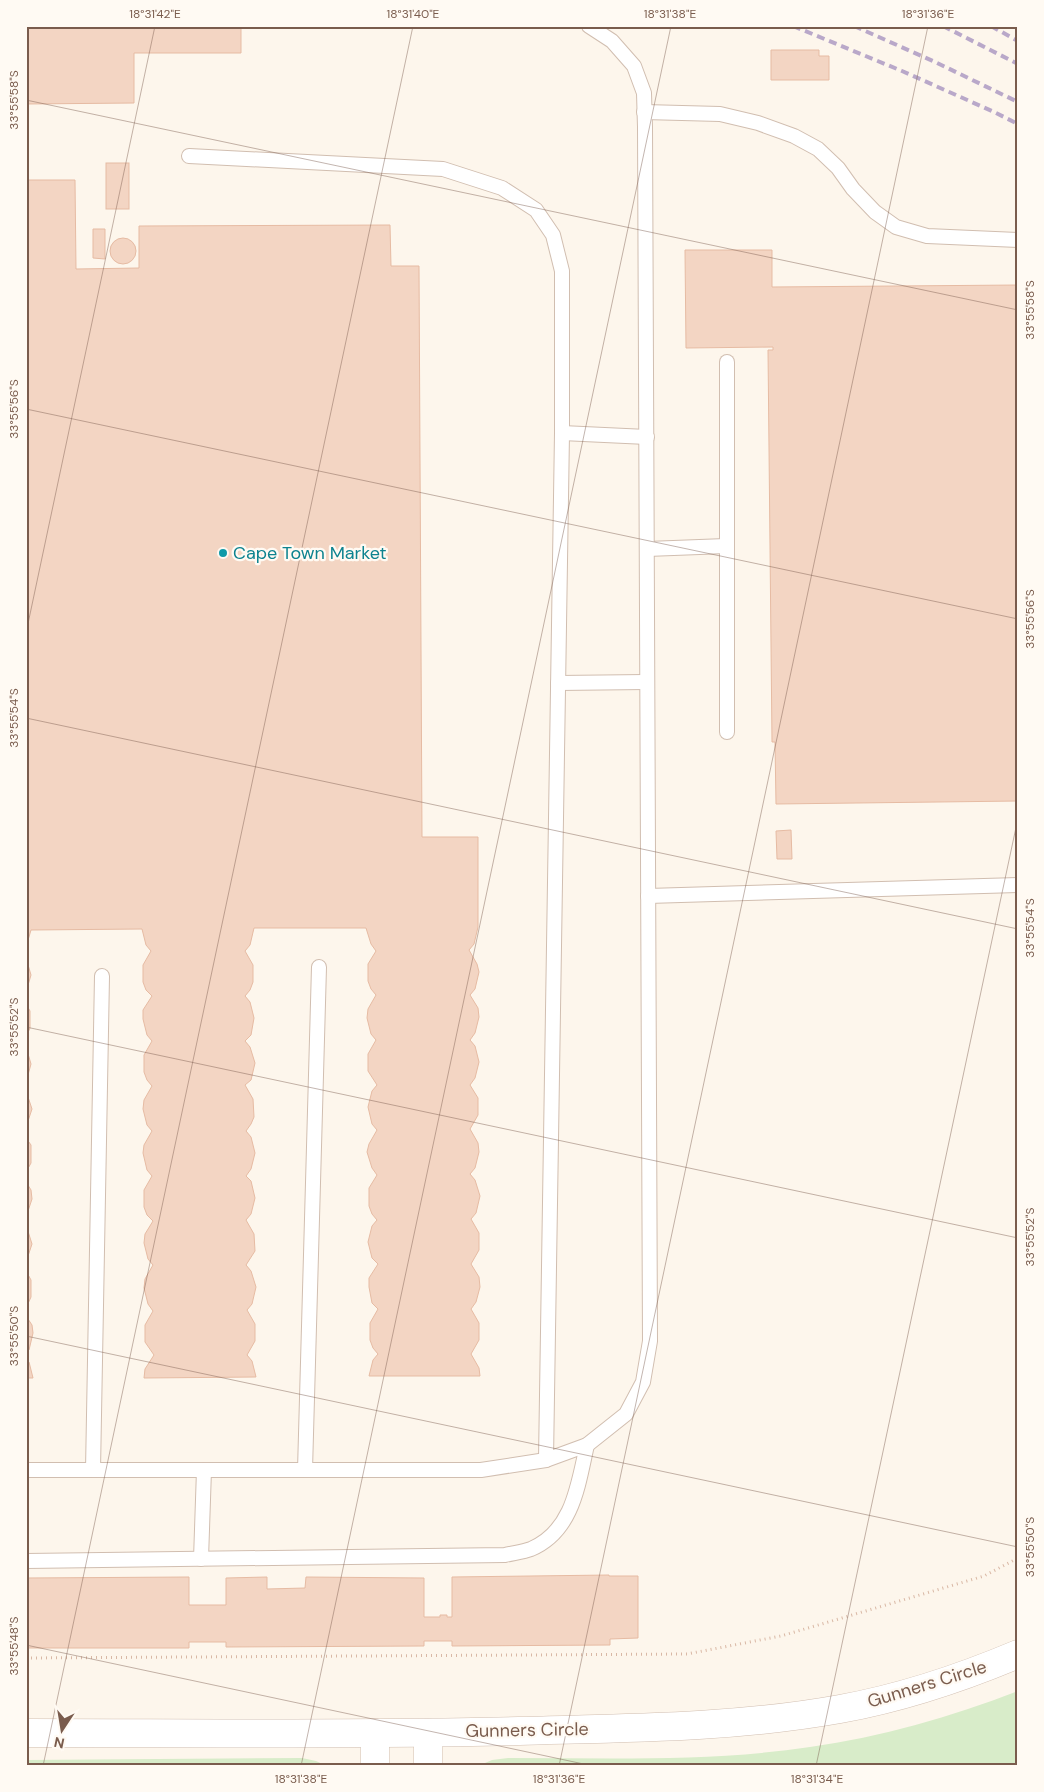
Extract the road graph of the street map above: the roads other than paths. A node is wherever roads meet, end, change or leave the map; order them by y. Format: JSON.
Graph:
{"nodes":[{"id":1,"x":589,"y":26,"type":"edge"},
{"id":2,"x":644,"y":112,"type":"junction"},
{"id":3,"x":189,"y":156,"type":"dead end"},
{"id":4,"x":1018,"y":240,"type":"edge"},
{"id":5,"x":727,"y":362,"type":"dead end"},
{"id":6,"x":562,"y":433,"type":"junction"},
{"id":7,"x":647,"y":437,"type":"junction"},
{"id":8,"x":726,"y":546,"type":"junction"},
{"id":9,"x":647,"y":549,"type":"junction"},
{"id":10,"x":646,"y":682,"type":"junction"},
{"id":11,"x":558,"y":683,"type":"junction"},
{"id":12,"x":727,"y":732,"type":"dead end"},
{"id":13,"x":1018,"y":885,"type":"edge"},
{"id":14,"x":648,"y":896,"type":"junction"},
{"id":15,"x":319,"y":968,"type":"dead end"},
{"id":16,"x":102,"y":976,"type":"dead end"},
{"id":17,"x":587,"y":1445,"type":"junction"},
{"id":18,"x":546,"y":1460,"type":"junction"},
{"id":19,"x":26,"y":1470,"type":"edge"},
{"id":20,"x":93,"y":1470,"type":"junction"},
{"id":21,"x":204,"y":1470,"type":"junction"},
{"id":22,"x":304,"y":1470,"type":"junction"},
{"id":23,"x":201,"y":1559,"type":"junction"},
{"id":24,"x":26,"y":1561,"type":"edge"},
{"id":25,"x":1018,"y":1654,"type":"edge"},
{"id":26,"x":26,"y":1733,"type":"edge"},
{"id":27,"x":375,"y":1733,"type":"junction"},
{"id":28,"x":428,"y":1733,"type":"junction"},
{"id":29,"x":375,"y":1766,"type":"edge"},
{"id":30,"x":428,"y":1766,"type":"edge"}],
"edges":[{"from":1,"to":2,"type":"lane"},
{"from":2,"to":4,"type":"lane"},
{"from":2,"to":7,"type":"lane"},
{"from":3,"to":6,"type":"lane"},
{"from":5,"to":8,"type":"lane"},
{"from":6,"to":7,"type":"lane"},
{"from":6,"to":11,"type":"lane"},
{"from":7,"to":9,"type":"lane"},
{"from":8,"to":9,"type":"lane"},
{"from":8,"to":12,"type":"lane"},
{"from":9,"to":10,"type":"lane"},
{"from":10,"to":11,"type":"lane"},
{"from":10,"to":14,"type":"lane"},
{"from":11,"to":18,"type":"lane"},
{"from":13,"to":14,"type":"lane"},
{"from":14,"to":17,"type":"lane"},
{"from":15,"to":22,"type":"lane"},
{"from":16,"to":20,"type":"lane"},
{"from":17,"to":18,"type":"lane"},
{"from":17,"to":23,"type":"lane"},
{"from":18,"to":22,"type":"lane"},
{"from":19,"to":20,"type":"lane"},
{"from":20,"to":21,"type":"lane"},
{"from":21,"to":22,"type":"lane"},
{"from":21,"to":23,"type":"lane"},
{"from":23,"to":24,"type":"lane"},
{"from":25,"to":28,"type":"street","name":"Gunners Circle"},
{"from":26,"to":27,"type":"street","name":"Gunners Circle"},
{"from":27,"to":28,"type":"street","name":"Gunners Circle"},
{"from":27,"to":29,"type":"street"},
{"from":28,"to":30,"type":"street"}]}
